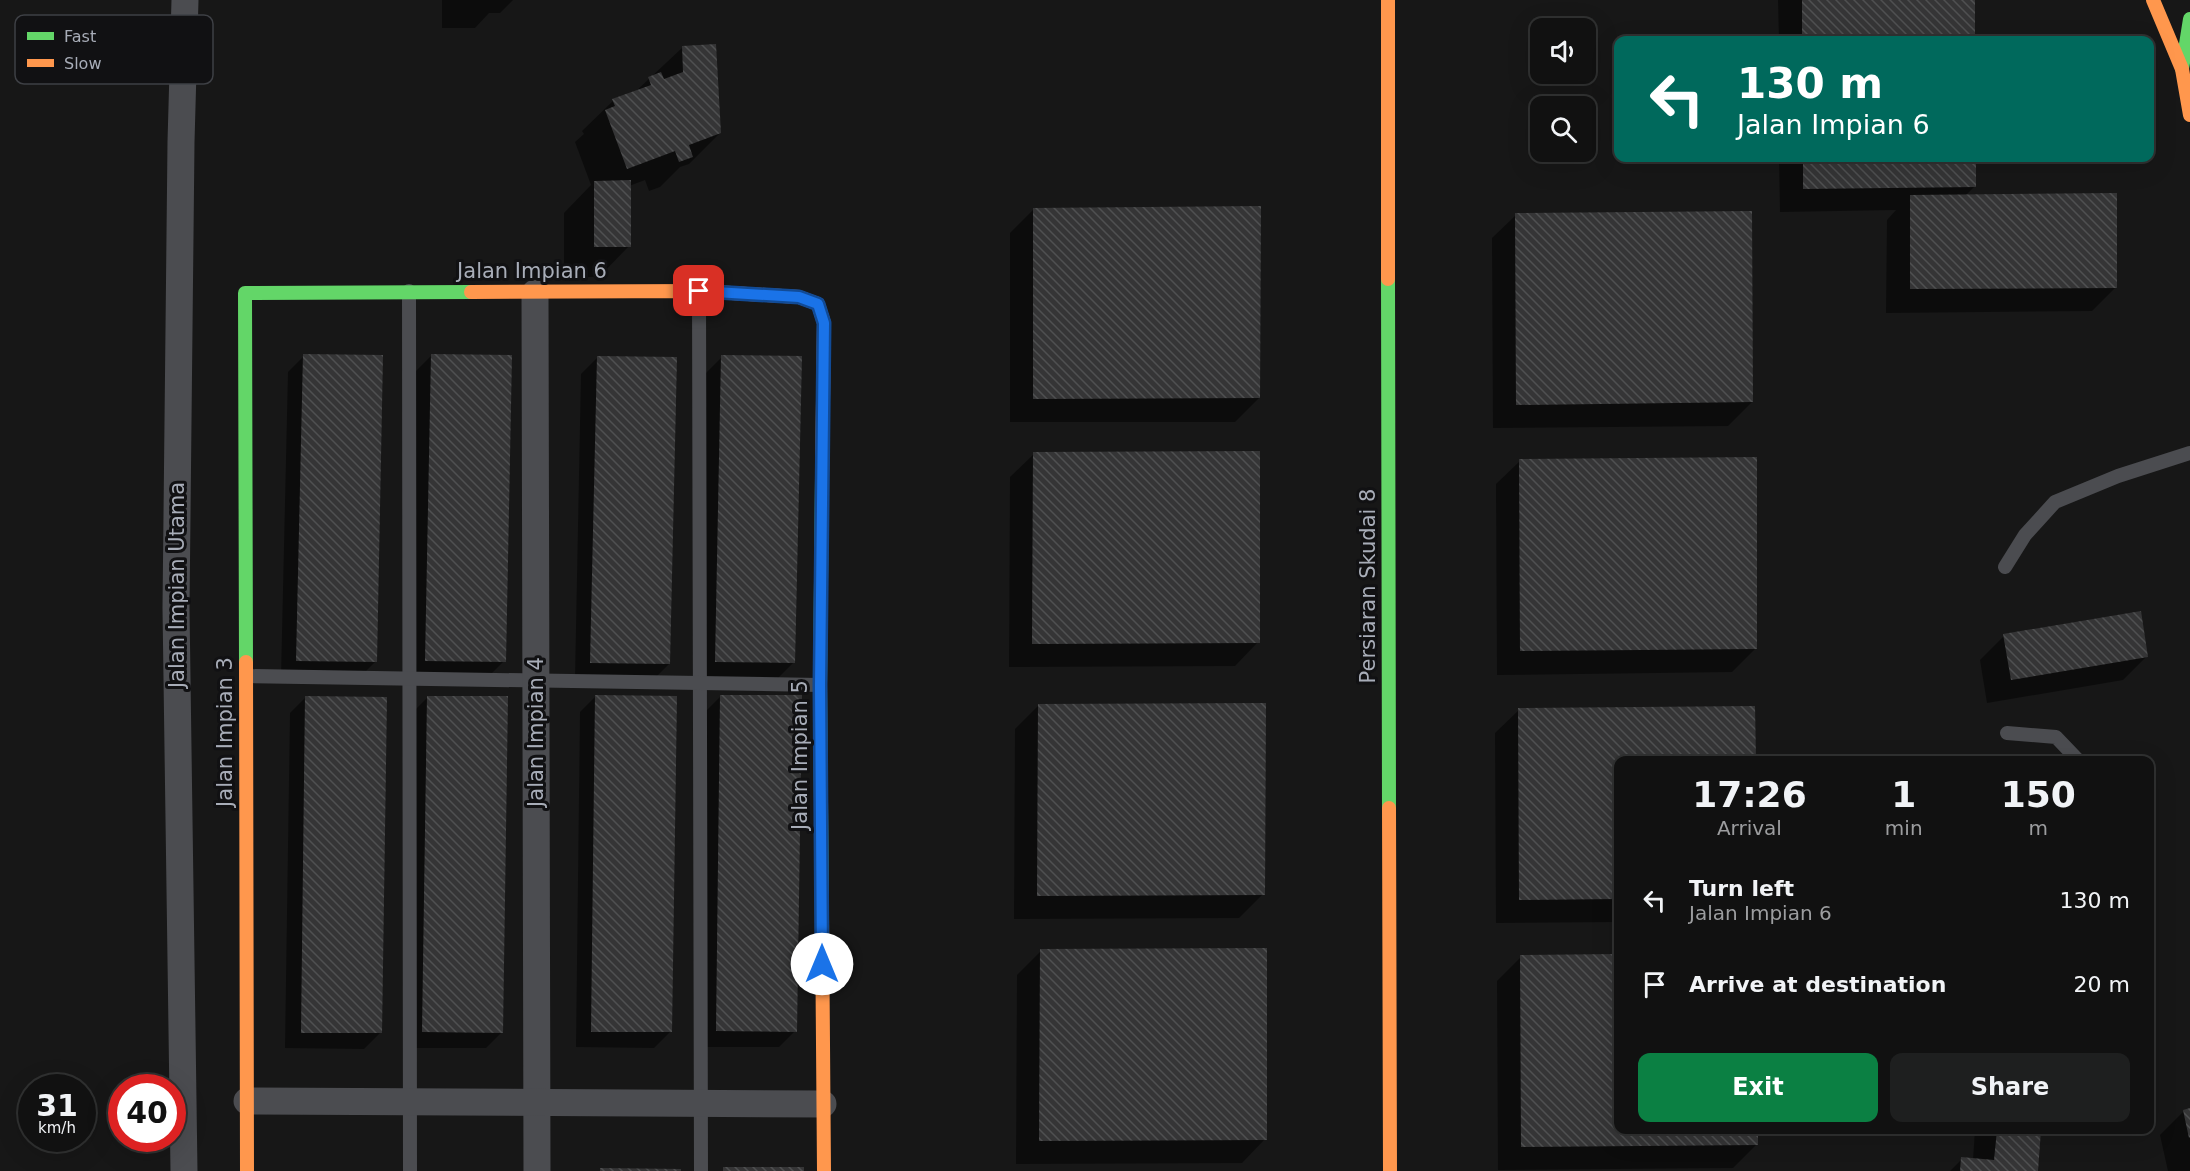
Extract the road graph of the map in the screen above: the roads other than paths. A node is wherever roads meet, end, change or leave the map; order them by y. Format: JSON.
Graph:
{"nodes":[{"id":1,"x":185,"y":0,"type":"edge"},
{"id":2,"x":1388,"y":0,"type":"edge"},
{"id":3,"x":2153,"y":0,"type":"edge"},
{"id":4,"x":185,"y":15,"type":"edge"},
{"id":5,"x":2190,"y":19,"type":"edge"},
{"id":6,"x":2182,"y":69,"type":"junction"},
{"id":7,"x":183,"y":84,"type":"edge"},
{"id":8,"x":2190,"y":115,"type":"edge"},
{"id":9,"x":408,"y":291,"type":"junction"},
{"id":10,"x":699,"y":291,"type":"junction"},
{"id":11,"x":245,"y":293,"type":"joint"},
{"id":12,"x":535,"y":293,"type":"junction"},
{"id":13,"x":818,"y":304,"type":"joint"},
{"id":14,"x":2190,"y":453,"type":"edge"},
{"id":15,"x":2006,"y":567,"type":"dead end"},
{"id":16,"x":246,"y":676,"type":"junction"},
{"id":17,"x":409,"y":679,"type":"junction"},
{"id":18,"x":536,"y":681,"type":"junction"},
{"id":19,"x":700,"y":683,"type":"junction"},
{"id":20,"x":820,"y":685,"type":"junction"},
{"id":21,"x":2007,"y":733,"type":"dead end"},
{"id":22,"x":2074,"y":756,"type":"edge"},
{"id":23,"x":247,"y":1101,"type":"junction"},
{"id":24,"x":410,"y":1102,"type":"junction"},
{"id":25,"x":537,"y":1103,"type":"junction"},
{"id":26,"x":701,"y":1104,"type":"junction"},
{"id":27,"x":823,"y":1104,"type":"junction"},
{"id":28,"x":184,"y":1171,"type":"edge"},
{"id":29,"x":247,"y":1171,"type":"edge"},
{"id":30,"x":410,"y":1171,"type":"edge"},
{"id":31,"x":537,"y":1171,"type":"edge"},
{"id":32,"x":701,"y":1171,"type":"edge"},
{"id":33,"x":824,"y":1171,"type":"edge"},
{"id":34,"x":1390,"y":1171,"type":"edge"}],
"edges":[{"from":1,"to":4,"type":"street","name":"Jalan Impian Utama"},
{"from":2,"to":34,"type":"street","name":"Persiaran Skudai 8"},
{"from":3,"to":6,"type":"street"},
{"from":5,"to":6,"type":"street"},
{"from":6,"to":8,"type":"street"},
{"from":7,"to":28,"type":"street","name":"Jalan Impian Utama"},
{"from":9,"to":11,"type":"street","name":"Jalan Impian 6"},
{"from":9,"to":12,"type":"street","name":"Jalan Impian 6"},
{"from":9,"to":17,"type":"lane"},
{"from":10,"to":12,"type":"street","name":"Jalan Impian 6"},
{"from":10,"to":13,"type":"street","name":"Jalan Impian 6"},
{"from":10,"to":19,"type":"lane"},
{"from":11,"to":16,"type":"street","name":"Jalan Impian 3"},
{"from":12,"to":18,"type":"street","name":"Jalan Impian 4"},
{"from":13,"to":20,"type":"street","name":"Jalan Impian 5"},
{"from":14,"to":15,"type":"lane"},
{"from":16,"to":17,"type":"lane"},
{"from":16,"to":23,"type":"street","name":"Jalan Impian 3"},
{"from":17,"to":18,"type":"lane"},
{"from":17,"to":24,"type":"lane"},
{"from":18,"to":19,"type":"lane"},
{"from":18,"to":25,"type":"street","name":"Jalan Impian 4"},
{"from":19,"to":20,"type":"lane"},
{"from":19,"to":26,"type":"lane"},
{"from":20,"to":27,"type":"street","name":"Jalan Impian 5"},
{"from":21,"to":22,"type":"lane"},
{"from":23,"to":24,"type":"street"},
{"from":23,"to":29,"type":"street","name":"Jalan Impian 3"},
{"from":24,"to":25,"type":"street"},
{"from":24,"to":30,"type":"lane"},
{"from":25,"to":26,"type":"street"},
{"from":25,"to":31,"type":"street","name":"Jalan Impian 4"},
{"from":26,"to":27,"type":"street"},
{"from":26,"to":32,"type":"lane"},
{"from":27,"to":33,"type":"street","name":"Jalan Impian 5"}]}
